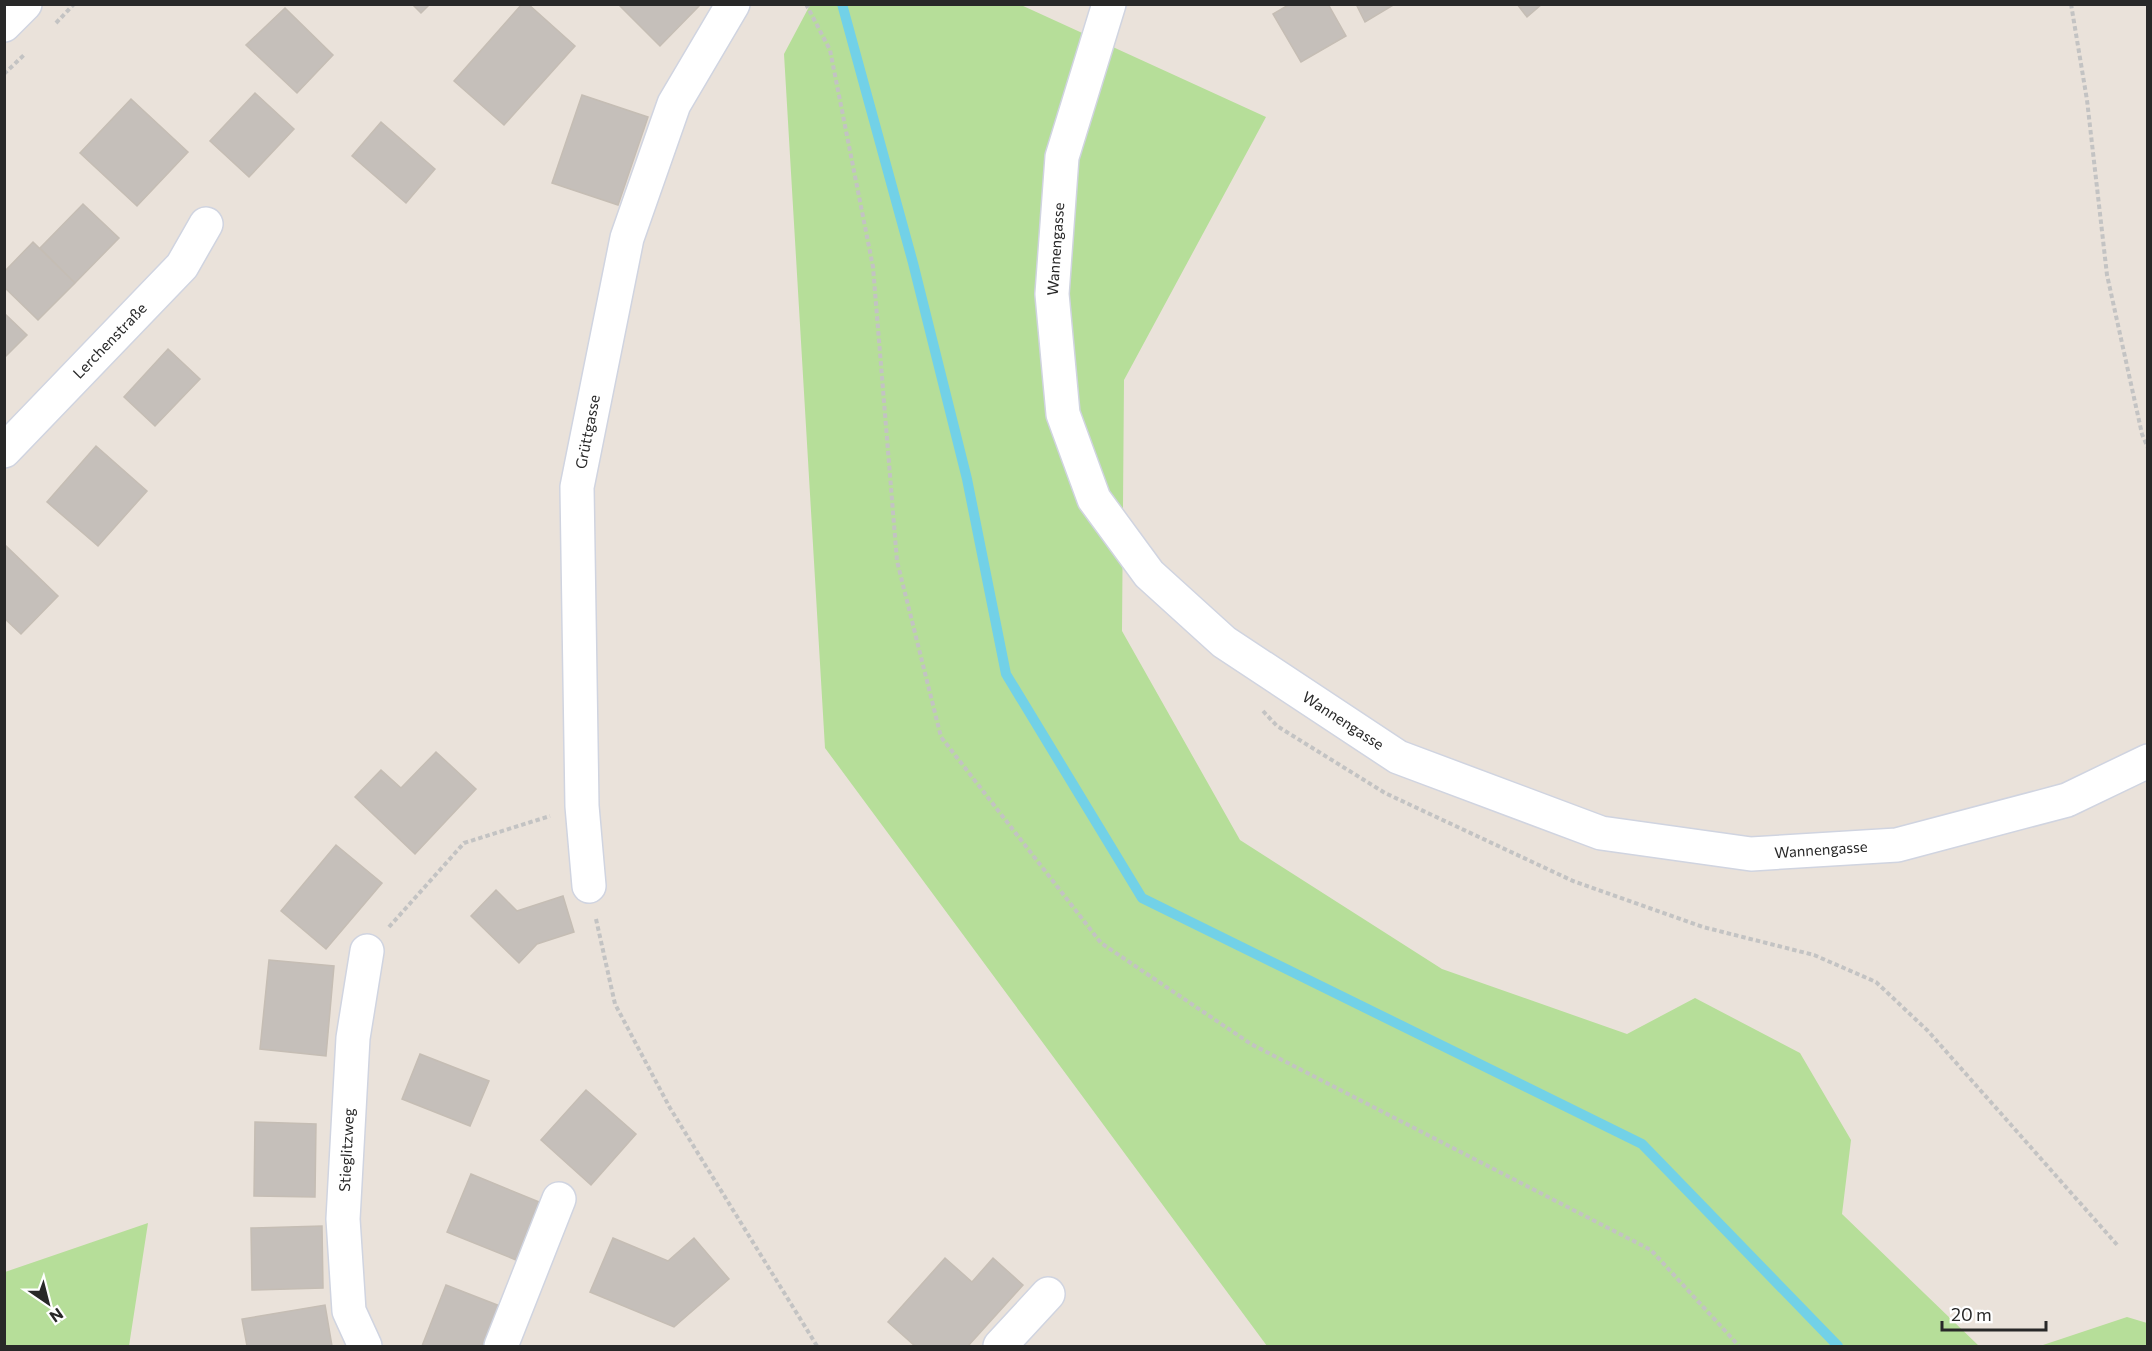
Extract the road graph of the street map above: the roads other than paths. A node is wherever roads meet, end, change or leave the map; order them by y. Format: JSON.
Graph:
{"nodes":[{"id":1,"x":25,"y":4,"type":"edge"},
{"id":2,"x":733,"y":4,"type":"edge"},
{"id":3,"x":1109,"y":4,"type":"edge"},
{"id":4,"x":4,"y":26,"type":"edge"},
{"id":5,"x":206,"y":224,"type":"dead end"},
{"id":6,"x":4,"y":451,"type":"edge"},
{"id":7,"x":2148,"y":761,"type":"edge"},
{"id":8,"x":590,"y":886,"type":"road end"},
{"id":9,"x":368,"y":951,"type":"road end"},
{"id":10,"x":559,"y":1199,"type":"dead end"},
{"id":11,"x":1048,"y":1294,"type":"dead end"},
{"id":12,"x":365,"y":1347,"type":"edge"},
{"id":13,"x":501,"y":1347,"type":"edge"},
{"id":14,"x":1000,"y":1347,"type":"edge"}],
"edges":[{"from":1,"to":4,"type":"street"},
{"from":2,"to":8,"type":"street","name":"Grüttgasse"},
{"from":3,"to":7,"type":"street","name":"Wannengasse"},
{"from":5,"to":6,"type":"street","name":"Lerchenstraße"},
{"from":9,"to":12,"type":"street","name":"Stieglitzweg"},
{"from":10,"to":13,"type":"street"},
{"from":11,"to":14,"type":"street"}]}
